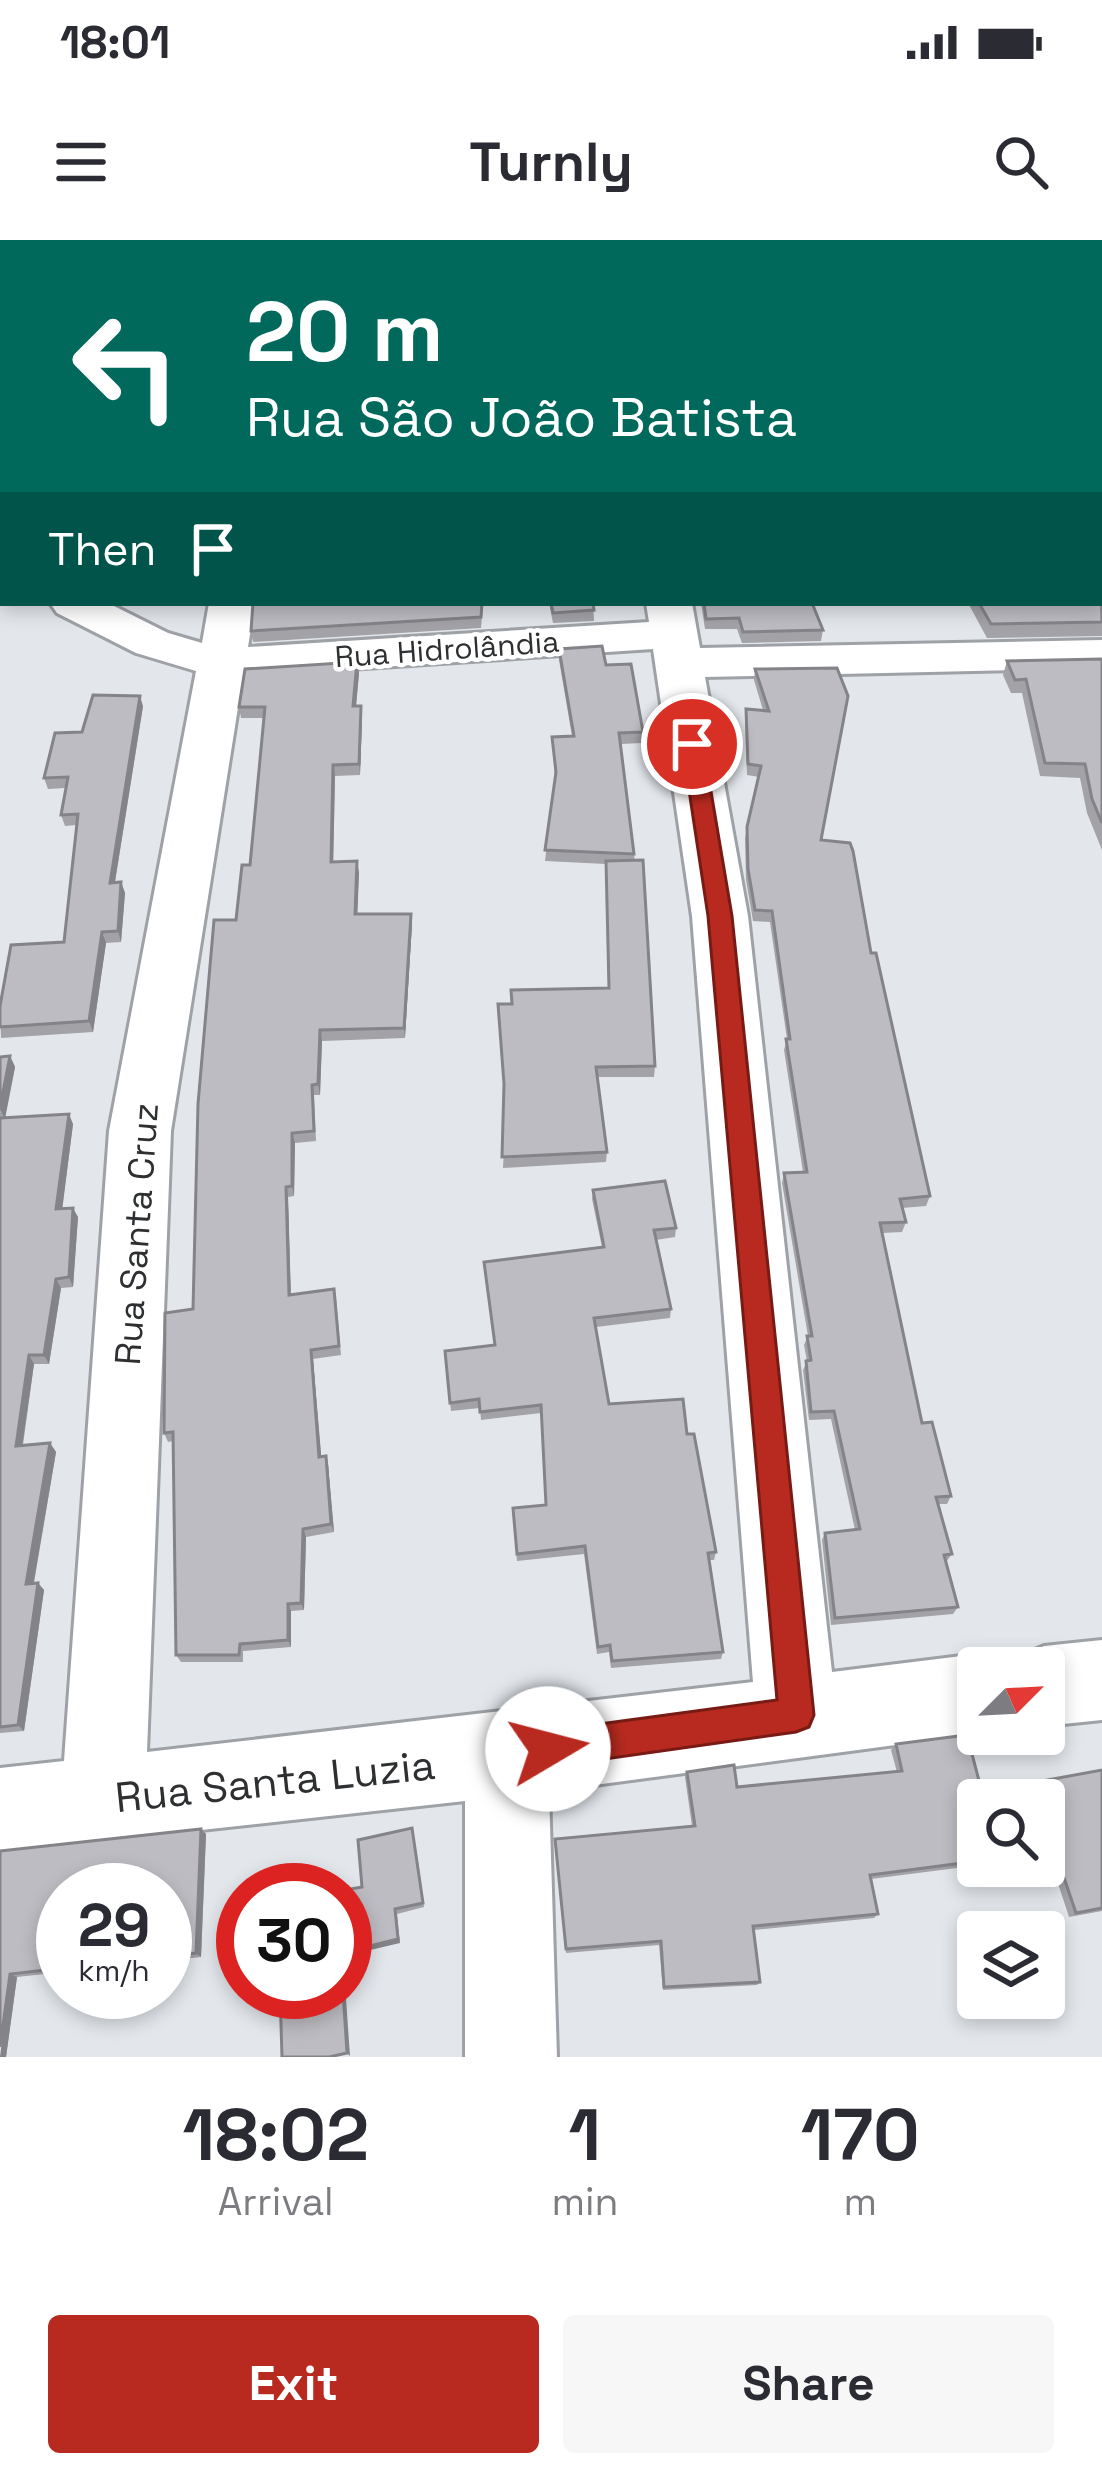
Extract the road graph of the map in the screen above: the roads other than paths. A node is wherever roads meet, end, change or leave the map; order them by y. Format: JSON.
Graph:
{"nodes":[{"id":1,"x":79,"y":606,"type":"edge"},
{"id":2,"x":226,"y":633,"type":"edge"},
{"id":3,"x":674,"y":633,"type":"edge"},
{"id":4,"x":1102,"y":654,"type":"edge"},
{"id":5,"x":1102,"y":1680,"type":"edge"},
{"id":6,"x":1065,"y":1684,"type":"edge"},
{"id":7,"x":957,"y":1696,"type":"edge"},
{"id":8,"x":796,"y":1715,"type":"junction"},
{"id":9,"x":507,"y":1755,"type":"junction"},
{"id":10,"x":103,"y":1801,"type":"junction"},
{"id":11,"x":0,"y":1810,"type":"edge"},
{"id":12,"x":511,"y":2057,"type":"edge"}],
"edges":[{"from":1,"to":2,"type":"street"},
{"from":2,"to":3,"type":"street","name":"Rua Hidrolândia"},
{"from":2,"to":10,"type":"street","name":"Rua Santa Cruz"},
{"from":3,"to":4,"type":"street","name":"Rua Hidrolândia"},
{"from":3,"to":8,"type":"street"},
{"from":5,"to":6,"type":"street"},
{"from":7,"to":8,"type":"street","name":"Rua Santa Luzia"},
{"from":8,"to":9,"type":"street","name":"Rua Santa Luzia"},
{"from":9,"to":10,"type":"street","name":"Rua Santa Luzia"},
{"from":9,"to":12,"type":"street"},
{"from":10,"to":11,"type":"street","name":"Rua Santa Luzia"}]}
